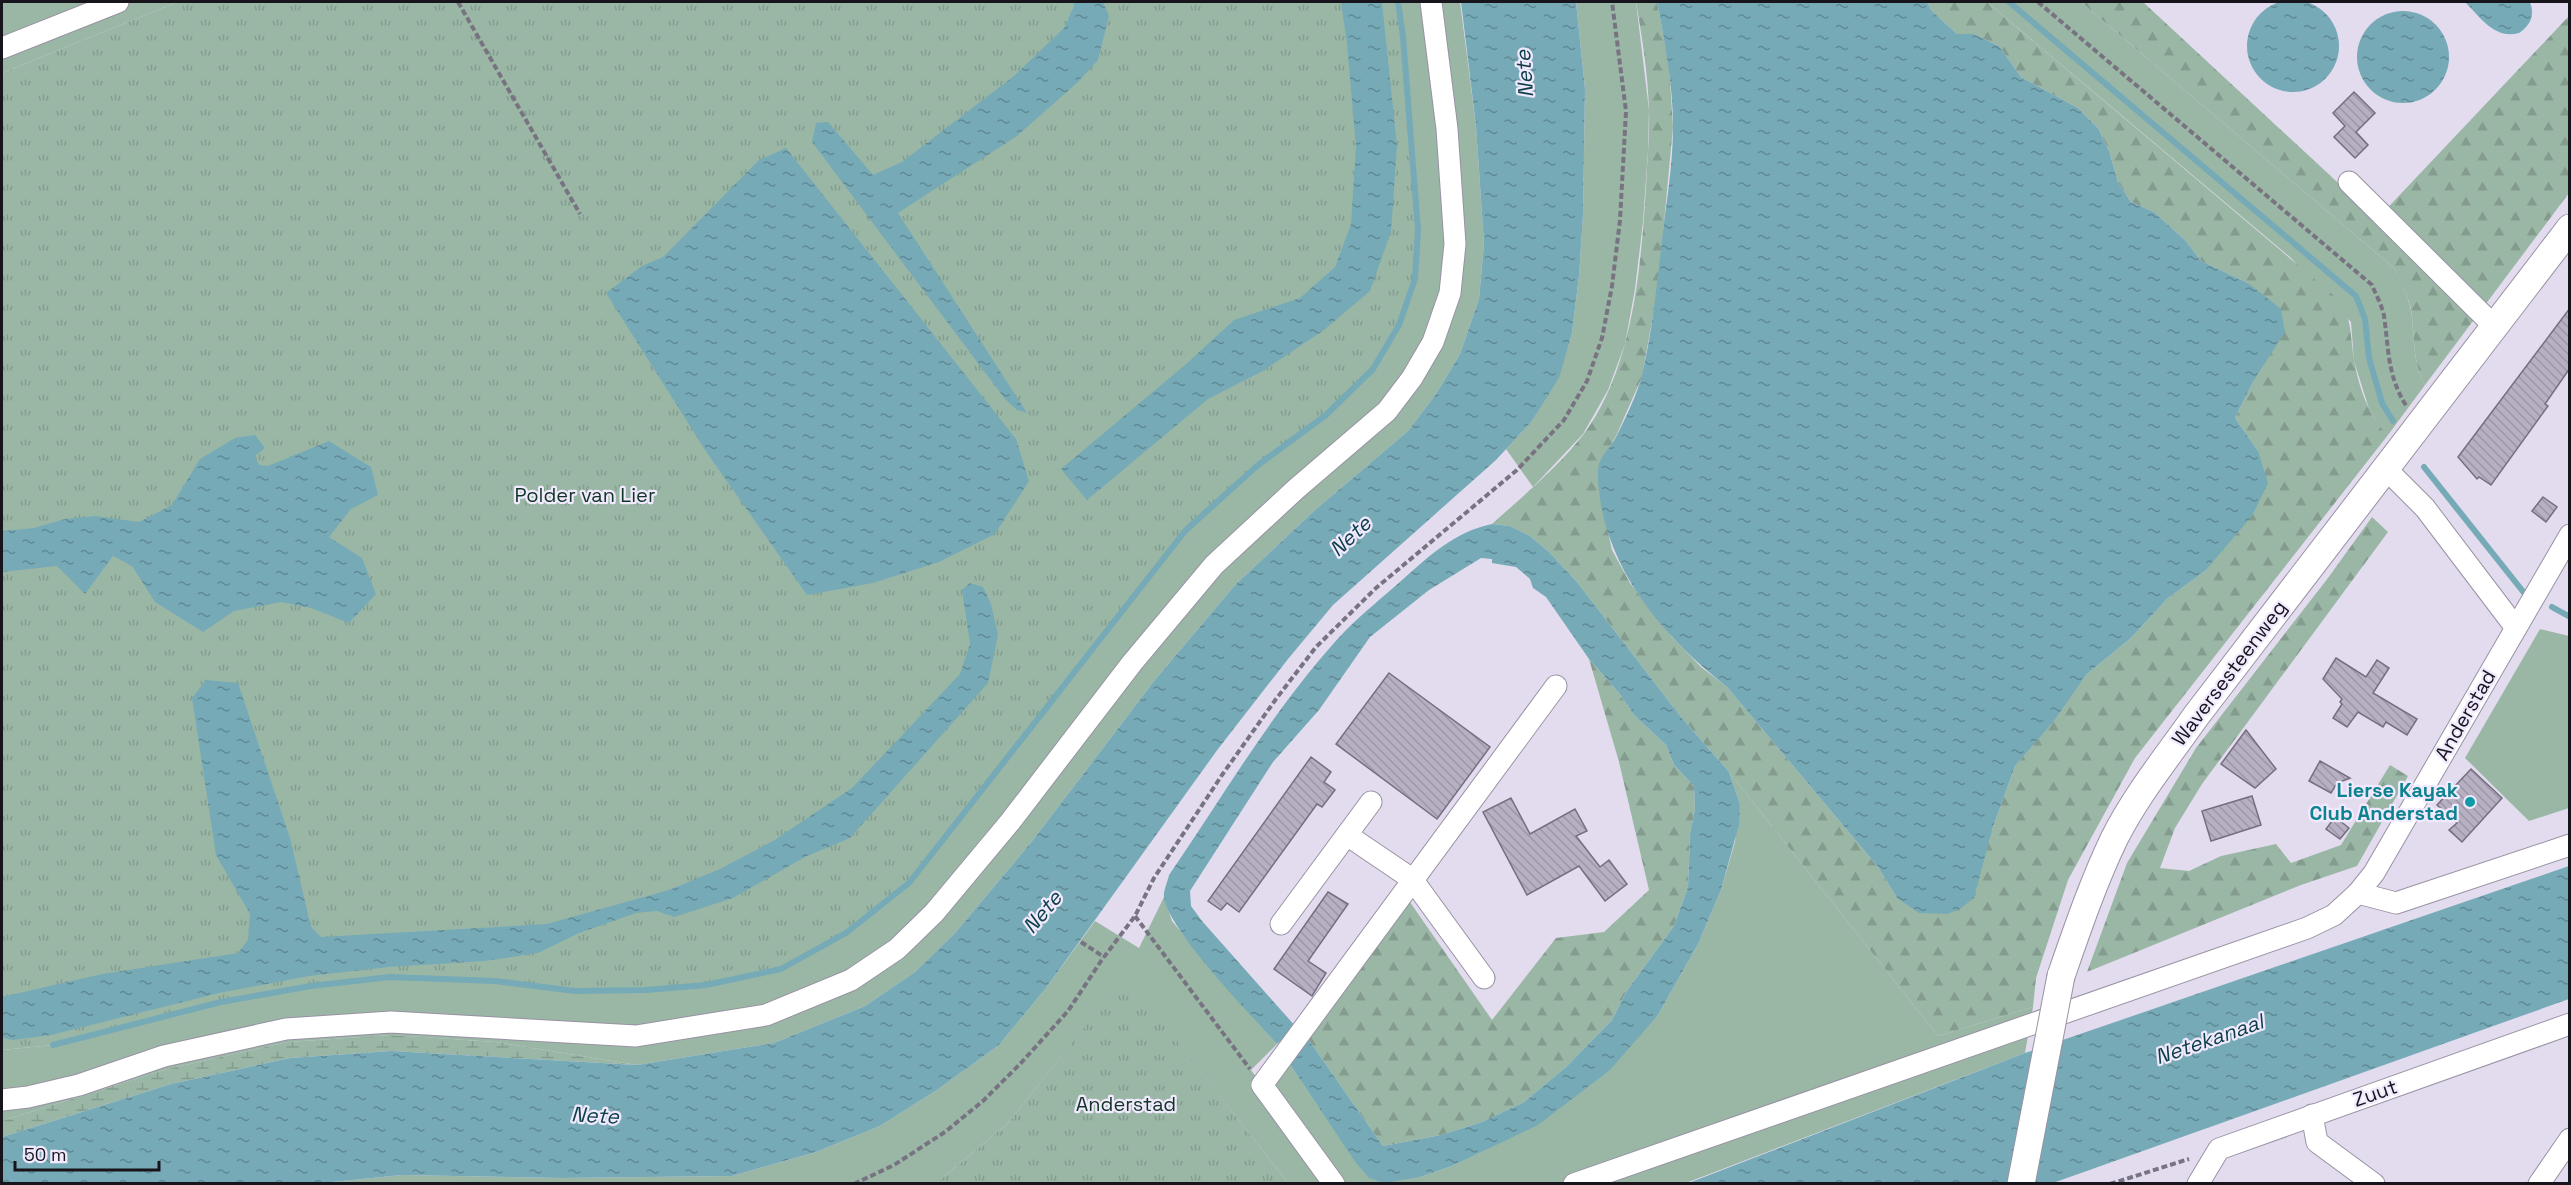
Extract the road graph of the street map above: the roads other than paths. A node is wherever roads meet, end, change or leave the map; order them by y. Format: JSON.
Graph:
{"nodes":[{"id":1,"x":118,"y":2,"type":"edge"},
{"id":2,"x":1431,"y":2,"type":"edge"},
{"id":3,"x":2,"y":48,"type":"edge"},
{"id":4,"x":2349,"y":182,"type":"dead end"},
{"id":5,"x":2570,"y":228,"type":"edge"},
{"id":6,"x":2494,"y":326,"type":"junction"},
{"id":7,"x":2385,"y":468,"type":"junction"},
{"id":8,"x":2570,"y":535,"type":"edge"},
{"id":9,"x":2516,"y":628,"type":"junction"},
{"id":10,"x":1556,"y":686,"type":"dead end"},
{"id":11,"x":1371,"y":802,"type":"dead end"},
{"id":12,"x":1347,"y":835,"type":"junction"},
{"id":13,"x":2570,"y":845,"type":"edge"},
{"id":14,"x":1412,"y":879,"type":"junction"},
{"id":15,"x":2358,"y":893,"type":"junction"},
{"id":16,"x":1281,"y":924,"type":"dead end"},
{"id":17,"x":1484,"y":978,"type":"dead end"},
{"id":18,"x":2570,"y":1024,"type":"edge"},
{"id":19,"x":2,"y":1100,"type":"edge"},
{"id":20,"x":2312,"y":1115,"type":"junction"},
{"id":21,"x":2570,"y":1139,"type":"edge"},
{"id":22,"x":1334,"y":1184,"type":"edge"},
{"id":23,"x":1574,"y":1184,"type":"edge"},
{"id":24,"x":2021,"y":1184,"type":"edge"},
{"id":25,"x":2198,"y":1184,"type":"edge"},
{"id":26,"x":2374,"y":1184,"type":"edge"},
{"id":27,"x":2540,"y":1184,"type":"edge"}],
"edges":[{"from":1,"to":3,"type":"street"},
{"from":2,"to":19,"type":"street"},
{"from":4,"to":6,"type":"street"},
{"from":5,"to":6,"type":"main road","name":"Waversesteenweg"},
{"from":6,"to":7,"type":"main road","name":"Waversesteenweg"},
{"from":7,"to":9,"type":"street"},
{"from":7,"to":24,"type":"main road","name":"Waversesteenweg","bridge":true},
{"from":8,"to":9,"type":"street","name":"Anderstad"},
{"from":9,"to":15,"type":"street","name":"Anderstad"},
{"from":10,"to":14,"type":"street"},
{"from":11,"to":12,"type":"street"},
{"from":12,"to":14,"type":"street"},
{"from":12,"to":16,"type":"street"},
{"from":13,"to":15,"type":"street"},
{"from":14,"to":17,"type":"street"},
{"from":14,"to":22,"type":"street"},
{"from":15,"to":23,"type":"street","name":"Anderstad"},
{"from":18,"to":20,"type":"street","name":"Zuut"},
{"from":20,"to":25,"type":"street","name":"Zuut"},
{"from":20,"to":26,"type":"street"},
{"from":21,"to":27,"type":"street"}]}
